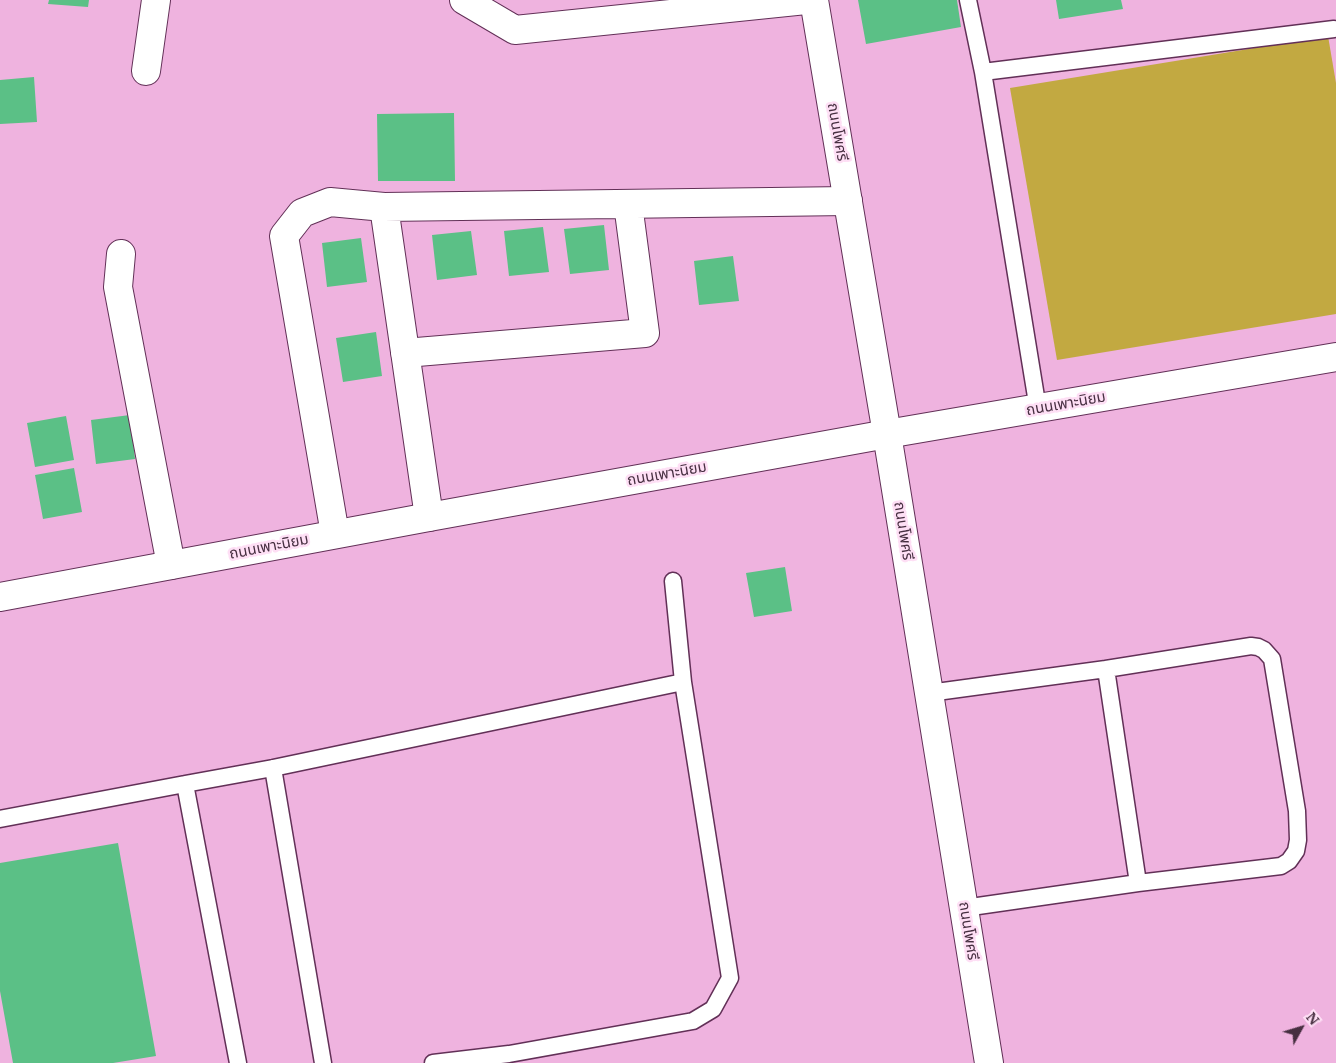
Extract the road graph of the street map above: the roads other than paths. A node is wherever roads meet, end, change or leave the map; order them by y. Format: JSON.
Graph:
{"nodes":[{"id":1,"x":156,"y":0,"type":"edge"},
{"id":2,"x":464,"y":0,"type":"edge"},
{"id":3,"x":806,"y":0,"type":"edge"},
{"id":4,"x":814,"y":0,"type":"edge"},
{"id":5,"x":968,"y":0,"type":"edge"},
{"id":6,"x":1334,"y":29,"type":"dead end"},
{"id":7,"x":146,"y":71,"type":"dead end"},
{"id":8,"x":982,"y":72,"type":"junction"},
{"id":9,"x":848,"y":201,"type":"junction"},
{"id":10,"x":628,"y":204,"type":"junction"},
{"id":11,"x":384,"y":207,"type":"junction"},
{"id":12,"x":121,"y":254,"type":"dead end"},
{"id":13,"x":405,"y":353,"type":"junction"},
{"id":14,"x":1336,"y":357,"type":"edge"},
{"id":15,"x":1038,"y":409,"type":"junction"},
{"id":16,"x":887,"y":434,"type":"junction"},
{"id":17,"x":429,"y":516,"type":"junction"},
{"id":18,"x":334,"y":534,"type":"junction"},
{"id":19,"x":172,"y":565,"type":"junction"},
{"id":20,"x":674,"y":581,"type":"dead end"},
{"id":21,"x":1,"y":594,"type":"edge"},
{"id":22,"x":1106,"y":669,"type":"junction"},
{"id":23,"x":683,"y":682,"type":"junction"},
{"id":24,"x":929,"y":693,"type":"junction"},
{"id":25,"x":273,"y":768,"type":"junction"},
{"id":26,"x":185,"y":784,"type":"junction"},
{"id":27,"x":0,"y":819,"type":"edge"},
{"id":28,"x":1138,"y":883,"type":"junction"},
{"id":29,"x":964,"y":908,"type":"junction"},
{"id":30,"x":238,"y":1063,"type":"edge"},
{"id":31,"x":324,"y":1063,"type":"edge"},
{"id":32,"x":433,"y":1063,"type":"edge"},
{"id":33,"x":989,"y":1063,"type":"edge"}],
"edges":[{"from":1,"to":7,"type":"street"},
{"from":2,"to":3,"type":"street"},
{"from":4,"to":9,"type":"street","name":"ถนนโพศรี"},
{"from":5,"to":8,"type":"lane"},
{"from":6,"to":8,"type":"lane"},
{"from":8,"to":15,"type":"lane"},
{"from":9,"to":10,"type":"street"},
{"from":9,"to":16,"type":"street","name":"ถนนโพศรี"},
{"from":10,"to":11,"type":"street"},
{"from":10,"to":13,"type":"street"},
{"from":11,"to":13,"type":"street"},
{"from":11,"to":18,"type":"street"},
{"from":12,"to":19,"type":"street"},
{"from":13,"to":17,"type":"street"},
{"from":14,"to":15,"type":"street","name":"ถนนเพาะนิยม"},
{"from":15,"to":16,"type":"street","name":"ถนนเพาะนิยม"},
{"from":16,"to":17,"type":"street","name":"ถนนเพาะนิยม"},
{"from":16,"to":24,"type":"street","name":"ถนนโพศรี"},
{"from":17,"to":18,"type":"street","name":"ถนนเพาะนิยม"},
{"from":18,"to":19,"type":"street","name":"ถนนเพาะนิยม"},
{"from":19,"to":21,"type":"street","name":"ถนนเพาะนิยม"},
{"from":20,"to":23,"type":"lane"},
{"from":22,"to":24,"type":"lane"},
{"from":22,"to":28,"type":"lane"},
{"from":22,"to":28,"type":"lane"},
{"from":23,"to":25,"type":"lane"},
{"from":23,"to":32,"type":"lane"},
{"from":24,"to":29,"type":"street","name":"ถนนโพศรี"},
{"from":25,"to":26,"type":"lane"},
{"from":25,"to":31,"type":"lane"},
{"from":26,"to":27,"type":"lane"},
{"from":26,"to":30,"type":"lane"},
{"from":28,"to":29,"type":"lane"},
{"from":29,"to":33,"type":"street","name":"ถนนโพศรี"}]}
